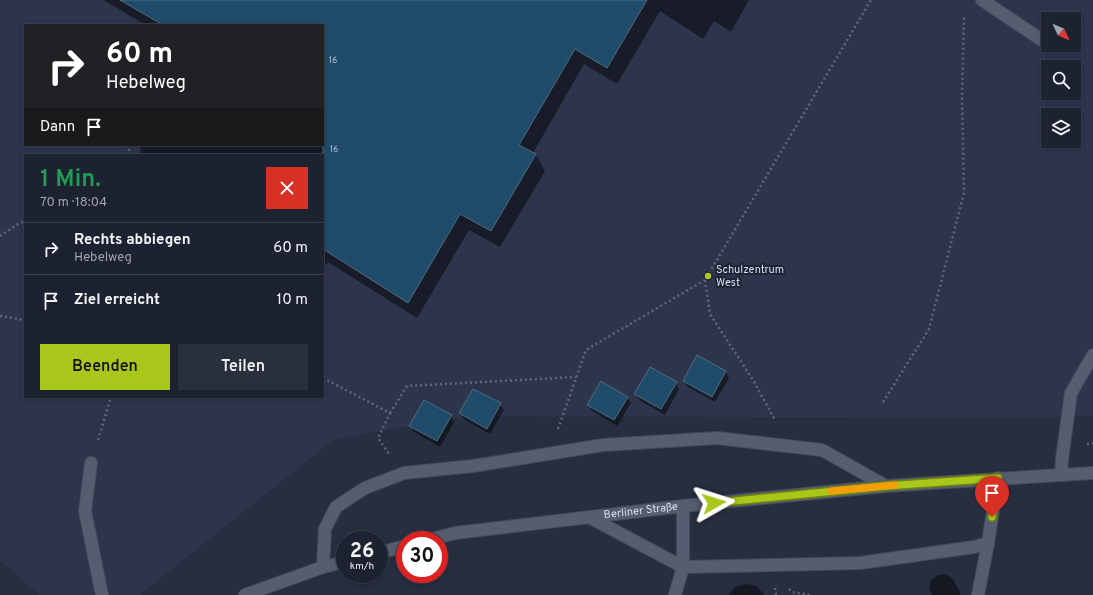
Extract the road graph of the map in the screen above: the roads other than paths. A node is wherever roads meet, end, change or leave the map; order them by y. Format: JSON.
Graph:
{"nodes":[{"id":1,"x":982,"y":0,"type":"edge"},
{"id":2,"x":1041,"y":39,"type":"edge"},
{"id":3,"x":1093,"y":355,"type":"edge"},
{"id":4,"x":91,"y":463,"type":"road end"},
{"id":5,"x":1093,"y":473,"type":"edge"},
{"id":6,"x":1061,"y":475,"type":"junction"},
{"id":7,"x":998,"y":478,"type":"junction"},
{"id":8,"x":886,"y":486,"type":"junction"},
{"id":9,"x":683,"y":506,"type":"junction"},
{"id":10,"x":589,"y":517,"type":"junction"},
{"id":11,"x":448,"y":535,"type":"edge"},
{"id":12,"x":988,"y":543,"type":"junction"},
{"id":13,"x":336,"y":564,"type":"edge"},
{"id":14,"x":323,"y":567,"type":"junction"},
{"id":15,"x":683,"y":567,"type":"junction"},
{"id":16,"x":102,"y":595,"type":"edge"},
{"id":17,"x":245,"y":595,"type":"edge"},
{"id":18,"x":675,"y":595,"type":"edge"},
{"id":19,"x":978,"y":595,"type":"edge"}],
"edges":[{"from":1,"to":2,"type":"street"},
{"from":3,"to":6,"type":"street"},
{"from":4,"to":16,"type":"street"},
{"from":5,"to":6,"type":"street","name":"Berliner Straße"},
{"from":6,"to":7,"type":"street","name":"Berliner Straße"},
{"from":7,"to":8,"type":"street","name":"Berliner Straße"},
{"from":7,"to":12,"type":"street"},
{"from":8,"to":9,"type":"street","name":"Berliner Straße"},
{"from":8,"to":14,"type":"street"},
{"from":9,"to":10,"type":"street","name":"Berliner Straße"},
{"from":9,"to":15,"type":"street"},
{"from":10,"to":11,"type":"street","name":"Berliner Straße"},
{"from":10,"to":15,"type":"street"},
{"from":12,"to":15,"type":"street"},
{"from":12,"to":19,"type":"street"},
{"from":13,"to":14,"type":"street"},
{"from":14,"to":17,"type":"street"},
{"from":15,"to":18,"type":"street"}]}
